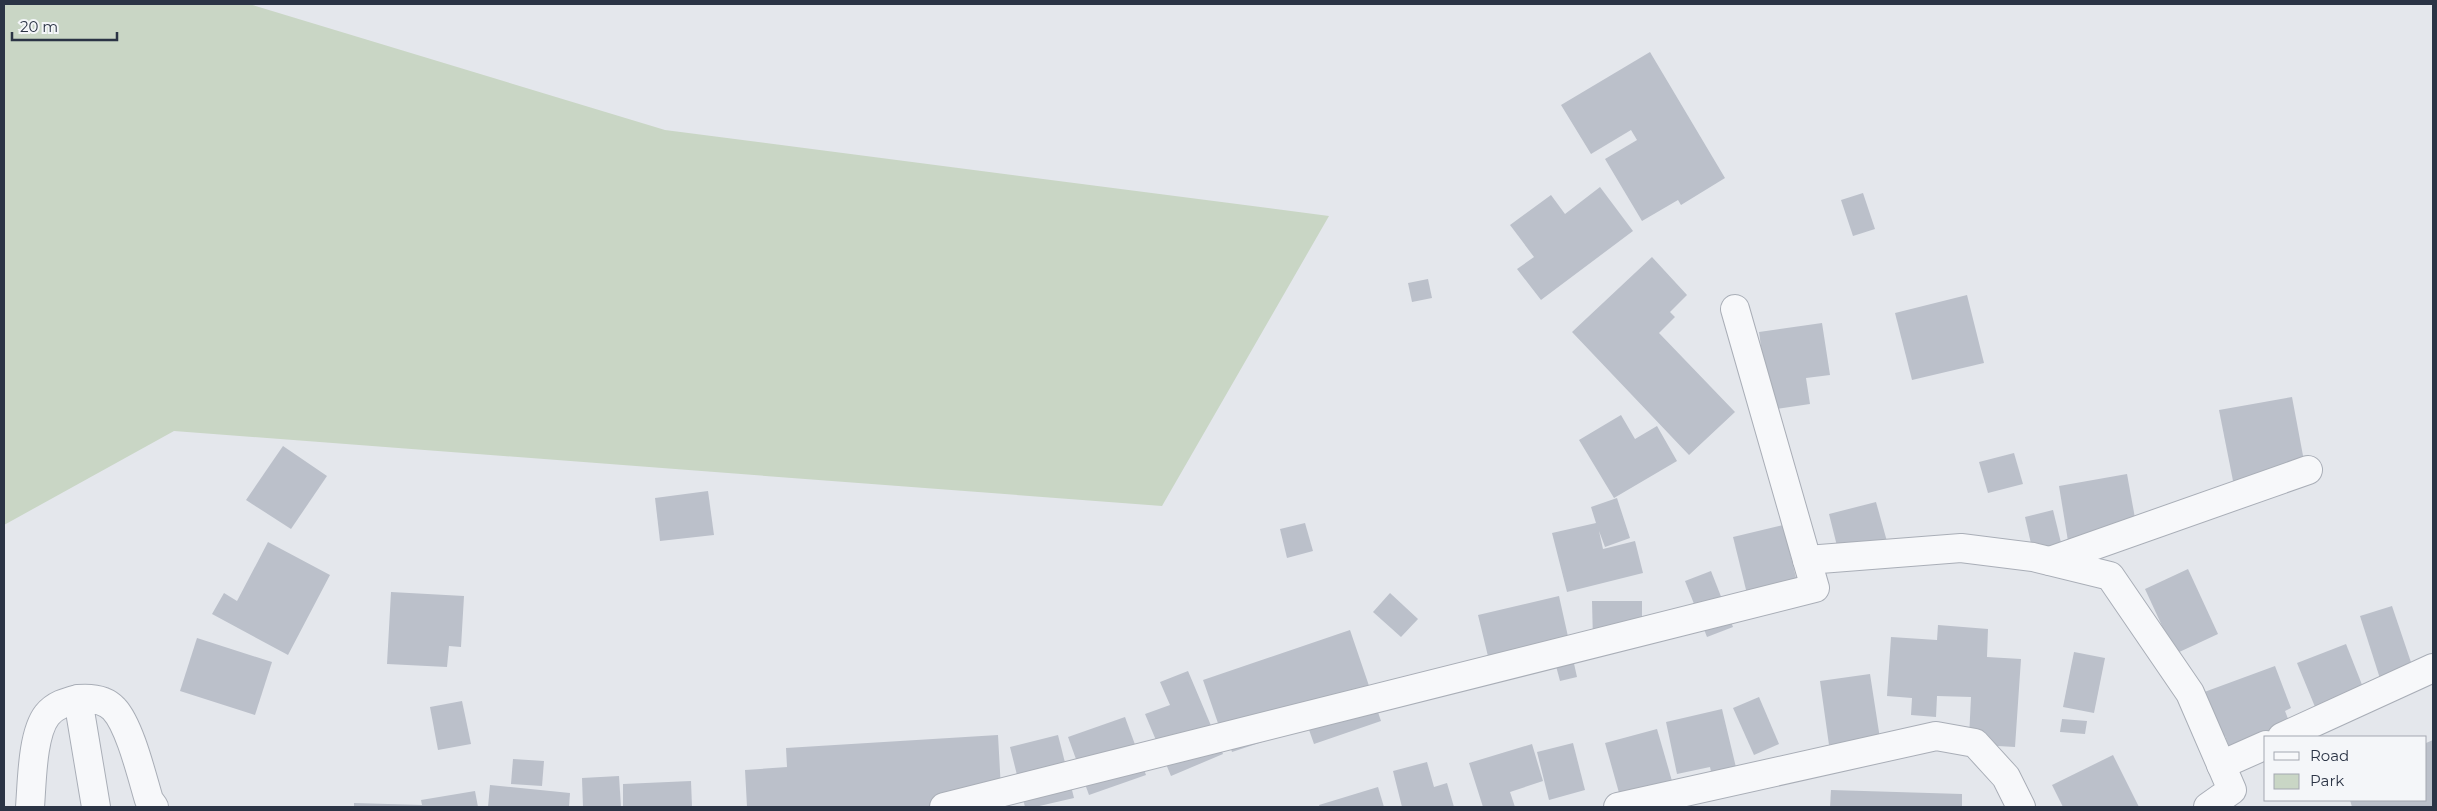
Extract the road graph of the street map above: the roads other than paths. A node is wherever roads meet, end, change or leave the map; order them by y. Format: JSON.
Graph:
{"nodes":[{"id":1,"x":1735,"y":309,"type":"dead end"},
{"id":2,"x":2308,"y":470,"type":"dead end"},
{"id":3,"x":1807,"y":560,"type":"junction"},
{"id":4,"x":2050,"y":561,"type":"junction"},
{"id":5,"x":2433,"y":668,"type":"edge"},
{"id":6,"x":78,"y":699,"type":"junction"},
{"id":7,"x":2284,"y":736,"type":"edge"},
{"id":8,"x":2264,"y":745,"type":"edge"},
{"id":9,"x":2221,"y":765,"type":"junction"},
{"id":10,"x":30,"y":807,"type":"edge"},
{"id":11,"x":96,"y":807,"type":"edge"},
{"id":12,"x":154,"y":807,"type":"edge"},
{"id":13,"x":944,"y":807,"type":"edge"},
{"id":14,"x":1618,"y":807,"type":"edge"},
{"id":15,"x":2021,"y":807,"type":"edge"},
{"id":16,"x":2208,"y":807,"type":"edge"}],
"edges":[{"from":1,"to":3,"type":"street"},
{"from":2,"to":4,"type":"street"},
{"from":3,"to":4,"type":"street"},
{"from":3,"to":13,"type":"street"},
{"from":4,"to":9,"type":"street"},
{"from":5,"to":7,"type":"street"},
{"from":6,"to":10,"type":"street"},
{"from":6,"to":11,"type":"street"},
{"from":6,"to":12,"type":"street"},
{"from":8,"to":9,"type":"street"},
{"from":9,"to":16,"type":"street"},
{"from":14,"to":15,"type":"street"}]}
